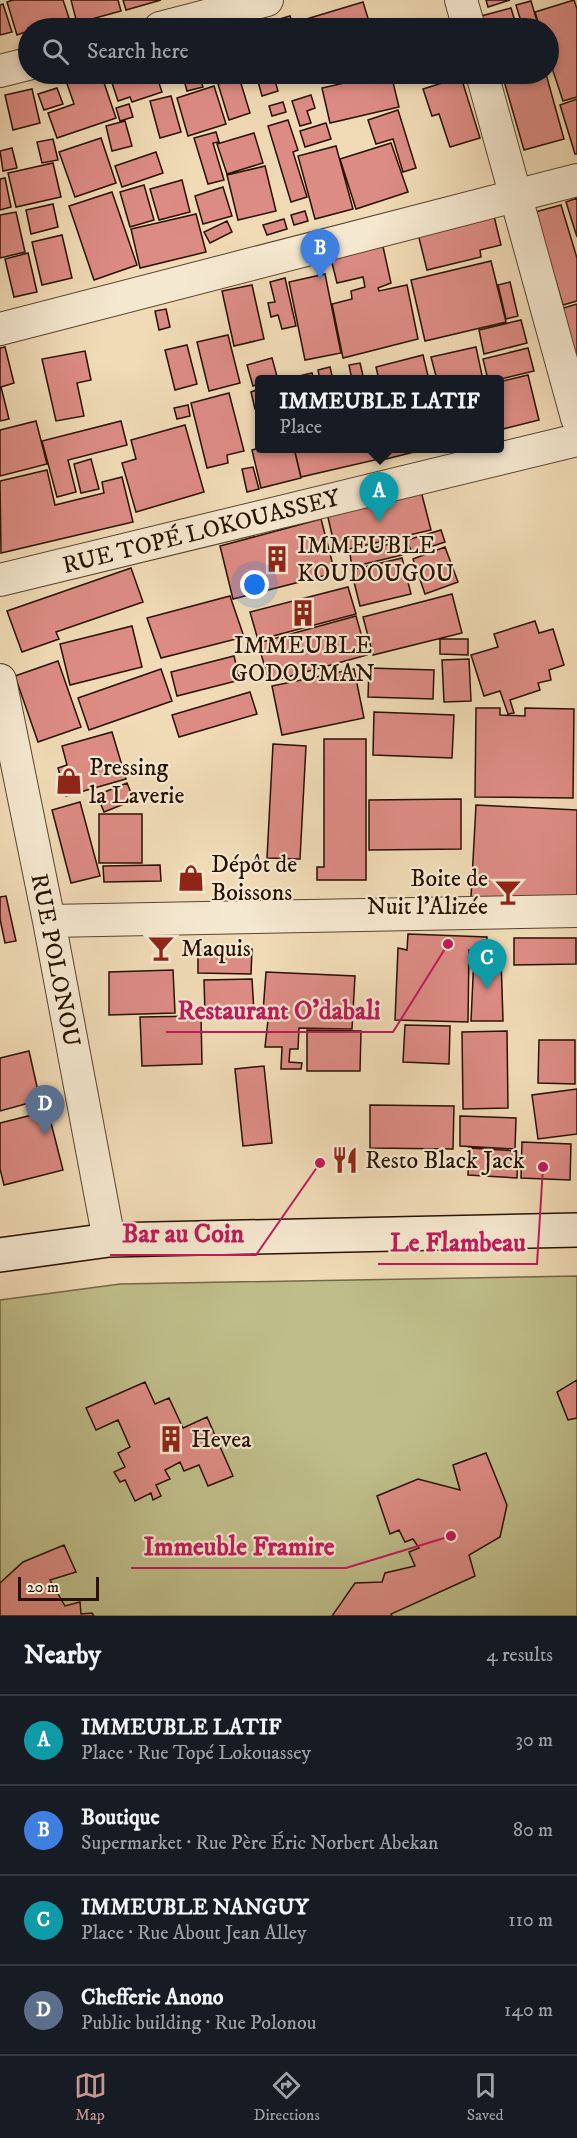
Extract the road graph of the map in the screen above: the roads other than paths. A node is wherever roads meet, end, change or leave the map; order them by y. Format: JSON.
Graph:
{"nodes":[{"id":1,"x":267,"y":0,"type":"edge"},
{"id":2,"x":461,"y":0,"type":"edge"},
{"id":3,"x":198,"y":18,"type":"edge"},
{"id":4,"x":466,"y":18,"type":"edge"},
{"id":5,"x":18,"y":66,"type":"edge"},
{"id":6,"x":0,"y":71,"type":"edge"},
{"id":7,"x":485,"y":84,"type":"edge"},
{"id":8,"x":577,"y":180,"type":"edge"},
{"id":9,"x":516,"y":197,"type":"junction"},
{"id":10,"x":0,"y":329,"type":"edge"},
{"id":11,"x":577,"y":418,"type":"edge"},
{"id":12,"x":577,"y":440,"type":"edge"},
{"id":13,"x":0,"y":580,"type":"edge"},
{"id":14,"x":0,"y":680,"type":"edge"},
{"id":15,"x":12,"y":802,"type":"edge"},
{"id":16,"x":577,"y":911,"type":"edge"},
{"id":17,"x":49,"y":921,"type":"junction"},
{"id":18,"x":577,"y":1230,"type":"edge"},
{"id":19,"x":109,"y":1240,"type":"junction"},
{"id":20,"x":0,"y":1255,"type":"edge"}],
"edges":[{"from":1,"to":3,"type":"street"},
{"from":2,"to":4,"type":"street"},
{"from":5,"to":6,"type":"street"},
{"from":7,"to":9,"type":"street"},
{"from":8,"to":9,"type":"street"},
{"from":9,"to":10,"type":"street"},
{"from":9,"to":11,"type":"street"},
{"from":12,"to":13,"type":"street","name":"RUE TOPÉ LOKOUASSEY"},
{"from":14,"to":15,"type":"street","name":"RUE POLONOU"},
{"from":15,"to":17,"type":"street","name":"RUE POLONOU"},
{"from":16,"to":17,"type":"street"},
{"from":17,"to":19,"type":"street","name":"RUE POLONOU"},
{"from":18,"to":19,"type":"street"},
{"from":19,"to":20,"type":"street"}]}
